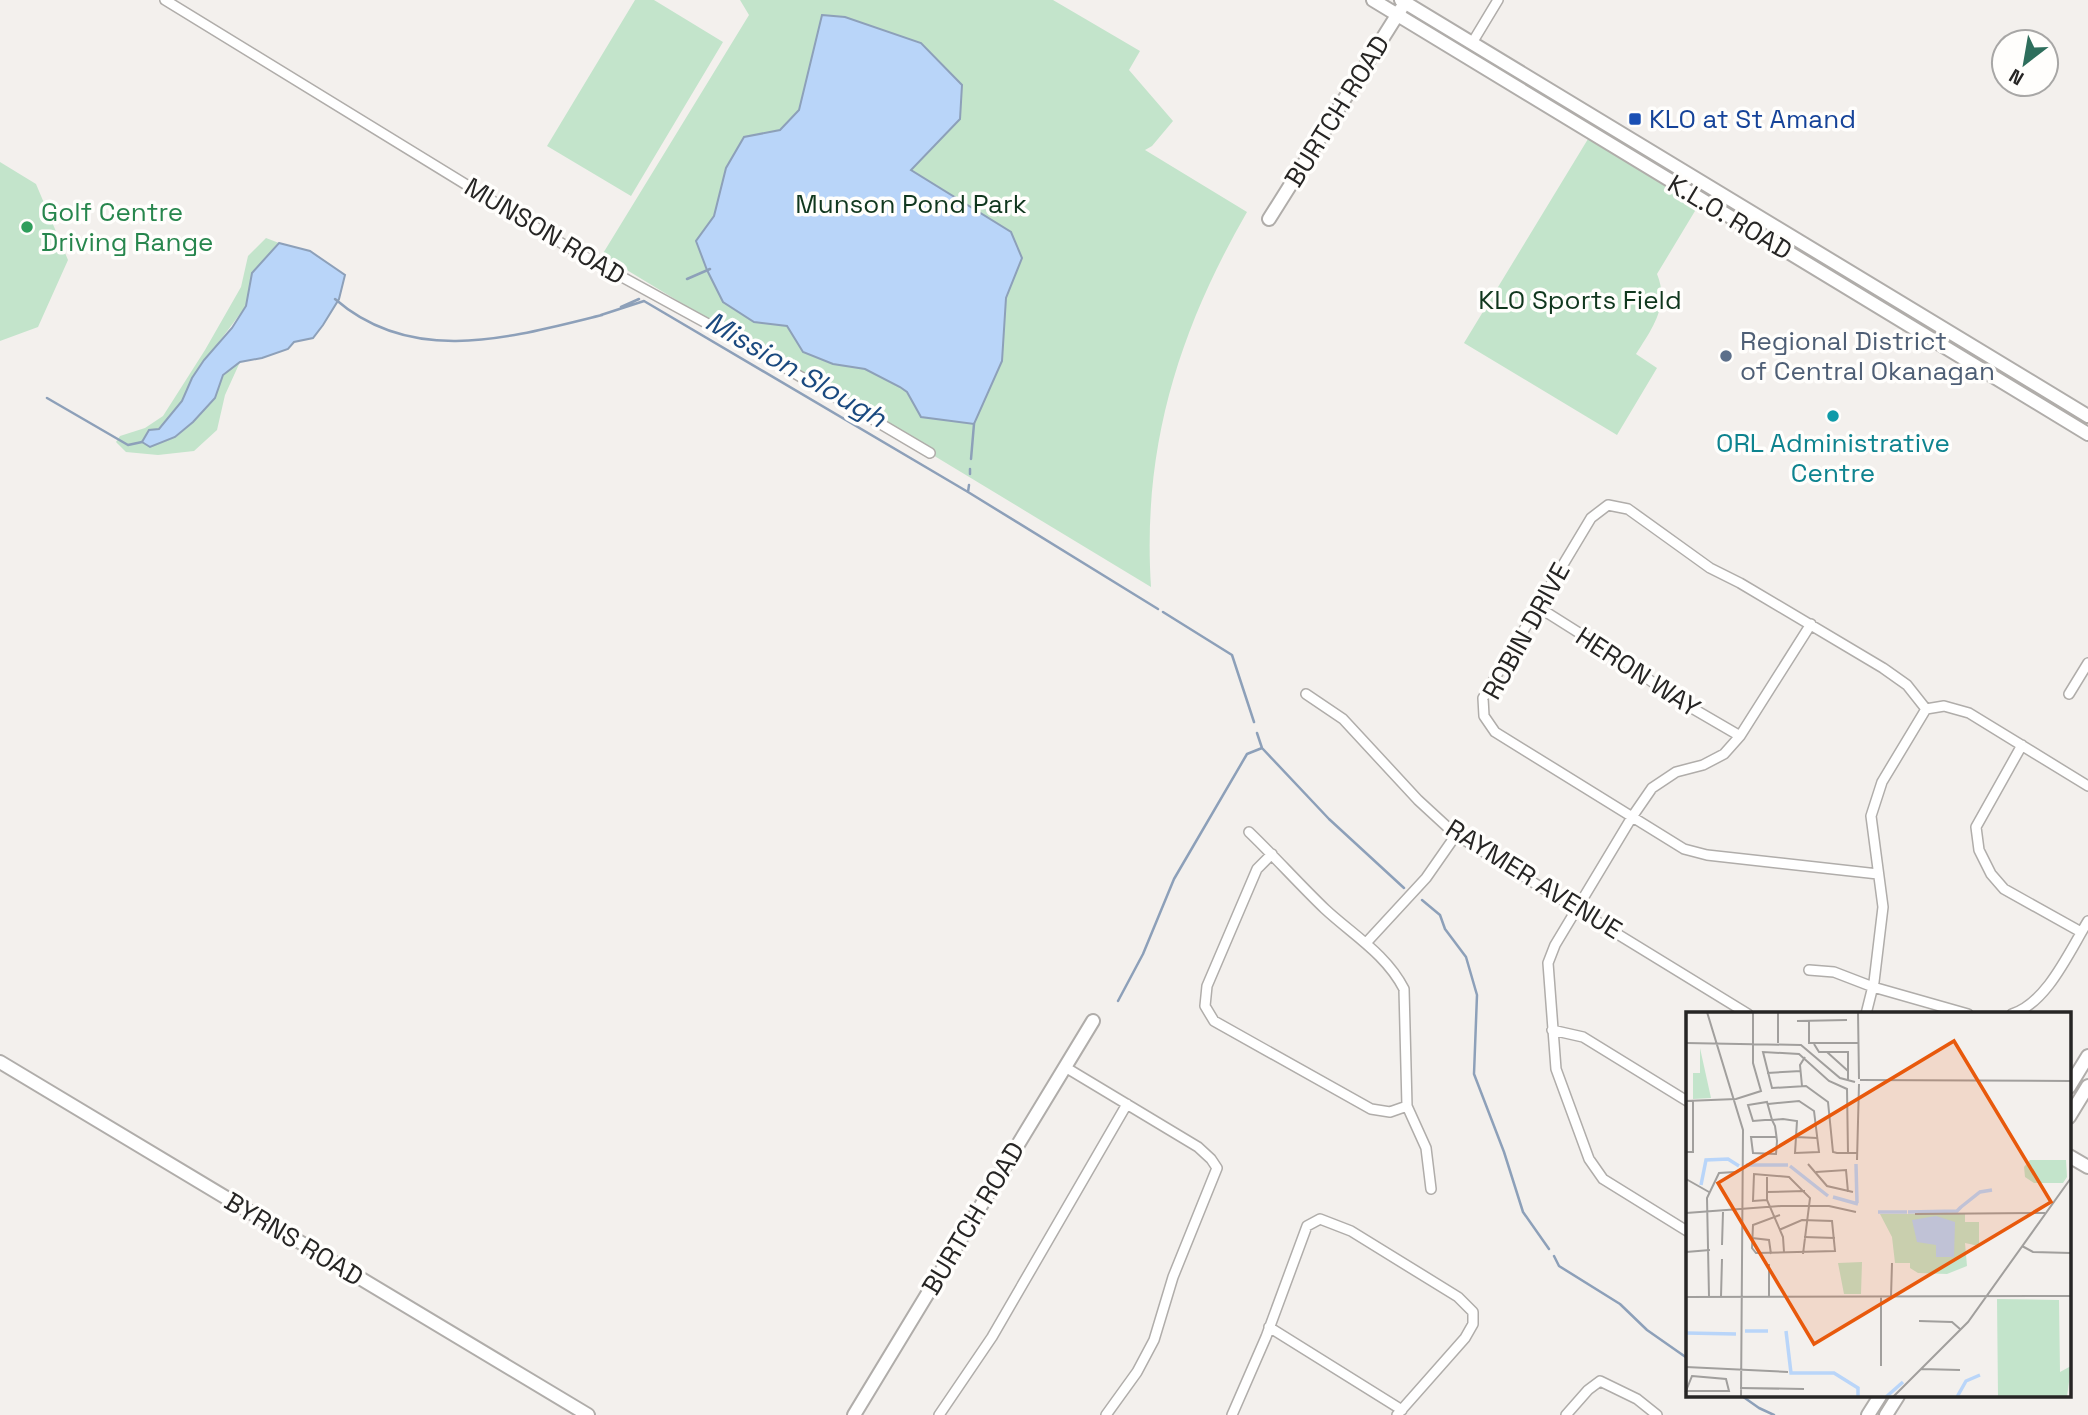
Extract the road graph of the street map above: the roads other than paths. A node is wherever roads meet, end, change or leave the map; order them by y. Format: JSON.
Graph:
{"nodes":[{"id":1,"x":165,"y":0,"type":"edge"},
{"id":2,"x":1373,"y":0,"type":"edge"},
{"id":3,"x":1498,"y":0,"type":"edge"},
{"id":4,"x":1403,"y":1,"type":"edge"},
{"id":5,"x":1398,"y":15,"type":"junction"},
{"id":6,"x":1472,"y":43,"type":"junction"},
{"id":7,"x":1269,"y":219,"type":"dead end"},
{"id":8,"x":2088,"y":416,"type":"edge"},
{"id":9,"x":2088,"y":434,"type":"edge"},
{"id":10,"x":930,"y":453,"type":"dead end"},
{"id":11,"x":1538,"y":607,"type":"junction"},
{"id":12,"x":1811,"y":624,"type":"junction"},
{"id":13,"x":2088,"y":663,"type":"edge"},
{"id":14,"x":1306,"y":694,"type":"dead end"},
{"id":15,"x":2069,"y":694,"type":"dead end"},
{"id":16,"x":1926,"y":709,"type":"junction"},
{"id":17,"x":1740,"y":736,"type":"junction"},
{"id":18,"x":2022,"y":745,"type":"junction"},
{"id":19,"x":2088,"y":786,"type":"edge"},
{"id":20,"x":1632,"y":817,"type":"junction"},
{"id":21,"x":1249,"y":832,"type":"dead end"},
{"id":22,"x":1456,"y":835,"type":"junction"},
{"id":23,"x":1272,"y":854,"type":"junction"},
{"id":24,"x":1878,"y":874,"type":"junction"},
{"id":25,"x":1578,"y":908,"type":"junction"},
{"id":26,"x":2088,"y":921,"type":"edge"},
{"id":27,"x":2081,"y":932,"type":"junction"},
{"id":28,"x":1366,"y":943,"type":"junction"},
{"id":29,"x":1809,"y":970,"type":"dead end"},
{"id":30,"x":1872,"y":987,"type":"junction"},
{"id":31,"x":1745,"y":1012,"type":"edge"},
{"id":32,"x":1866,"y":1012,"type":"edge"},
{"id":33,"x":1961,"y":1012,"type":"edge"},
{"id":34,"x":2018,"y":1012,"type":"edge"},
{"id":35,"x":1093,"y":1021,"type":"dead end"},
{"id":36,"x":1552,"y":1030,"type":"junction"},
{"id":37,"x":2088,"y":1056,"type":"edge"},
{"id":38,"x":0,"y":1062,"type":"edge"},
{"id":39,"x":1065,"y":1067,"type":"junction"},
{"id":40,"x":2070,"y":1085,"type":"edge"},
{"id":41,"x":2088,"y":1086,"type":"edge"},
{"id":42,"x":1686,"y":1100,"type":"edge"},
{"id":43,"x":1127,"y":1104,"type":"junction"},
{"id":44,"x":1407,"y":1106,"type":"junction"},
{"id":45,"x":2070,"y":1115,"type":"edge"},
{"id":46,"x":2070,"y":1157,"type":"edge"},
{"id":47,"x":2088,"y":1167,"type":"edge"},
{"id":48,"x":1431,"y":1189,"type":"dead end"},
{"id":49,"x":1686,"y":1230,"type":"edge"},
{"id":50,"x":1269,"y":1327,"type":"junction"},
{"id":51,"x":1879,"y":1398,"type":"edge"},
{"id":52,"x":1897,"y":1398,"type":"edge"},
{"id":53,"x":1399,"y":1412,"type":"edge"},
{"id":54,"x":588,"y":1415,"type":"edge"},
{"id":55,"x":854,"y":1415,"type":"edge"},
{"id":56,"x":939,"y":1415,"type":"edge"},
{"id":57,"x":1106,"y":1415,"type":"edge"},
{"id":58,"x":1232,"y":1415,"type":"edge"},
{"id":59,"x":1566,"y":1415,"type":"edge"},
{"id":60,"x":1657,"y":1415,"type":"edge"},
{"id":61,"x":1868,"y":1415,"type":"edge"},
{"id":62,"x":1886,"y":1415,"type":"edge"}],
"edges":[{"from":1,"to":10,"type":"street","name":"MUNSON ROAD"},
{"from":2,"to":5,"type":"main road","name":"K.L.O. ROAD"},
{"from":3,"to":6,"type":"street"},
{"from":4,"to":5,"type":"main road","name":"BURTCH ROAD"},
{"from":4,"to":6,"type":"main road","name":"K.L.O. ROAD"},
{"from":5,"to":7,"type":"main road","name":"BURTCH ROAD"},
{"from":5,"to":9,"type":"main road","name":"K.L.O. ROAD"},
{"from":6,"to":8,"type":"main road","name":"K.L.O. ROAD"},
{"from":11,"to":12,"type":"street","name":"ROBIN DRIVE"},
{"from":11,"to":17,"type":"street","name":"HERON WAY"},
{"from":11,"to":20,"type":"street","name":"ROBIN DRIVE"},
{"from":12,"to":16,"type":"street","name":"ROBIN DRIVE"},
{"from":12,"to":17,"type":"street"},
{"from":13,"to":15,"type":"street"},
{"from":14,"to":22,"type":"street","name":"RAYMER AVENUE"},
{"from":16,"to":18,"type":"street"},
{"from":16,"to":24,"type":"street"},
{"from":17,"to":20,"type":"street"},
{"from":18,"to":19,"type":"street"},
{"from":18,"to":27,"type":"street"},
{"from":20,"to":24,"type":"street","name":"ROBIN DRIVE"},
{"from":20,"to":25,"type":"street"},
{"from":21,"to":23,"type":"street"},
{"from":22,"to":25,"type":"street","name":"RAYMER AVENUE"},
{"from":22,"to":28,"type":"street"},
{"from":23,"to":28,"type":"street"},
{"from":23,"to":44,"type":"street"},
{"from":24,"to":30,"type":"street"},
{"from":25,"to":31,"type":"street","name":"RAYMER AVENUE"},
{"from":25,"to":36,"type":"street"},
{"from":26,"to":27,"type":"street"},
{"from":27,"to":34,"type":"street"},
{"from":28,"to":44,"type":"street"},
{"from":29,"to":30,"type":"street"},
{"from":30,"to":32,"type":"street"},
{"from":30,"to":33,"type":"street"},
{"from":35,"to":39,"type":"main road","name":"BURTCH ROAD"},
{"from":36,"to":42,"type":"street"},
{"from":36,"to":49,"type":"street"},
{"from":37,"to":40,"type":"main road"},
{"from":38,"to":54,"type":"main road","name":"BYRNS ROAD"},
{"from":39,"to":43,"type":"street"},
{"from":39,"to":55,"type":"main road","name":"BURTCH ROAD"},
{"from":41,"to":45,"type":"main road"},
{"from":43,"to":56,"type":"street"},
{"from":43,"to":57,"type":"street"},
{"from":44,"to":48,"type":"street"},
{"from":46,"to":47,"type":"main road"},
{"from":50,"to":53,"type":"street"},
{"from":50,"to":53,"type":"street"},
{"from":50,"to":58,"type":"street"},
{"from":51,"to":61,"type":"main road"},
{"from":52,"to":62,"type":"main road"},
{"from":59,"to":60,"type":"street"}]}
